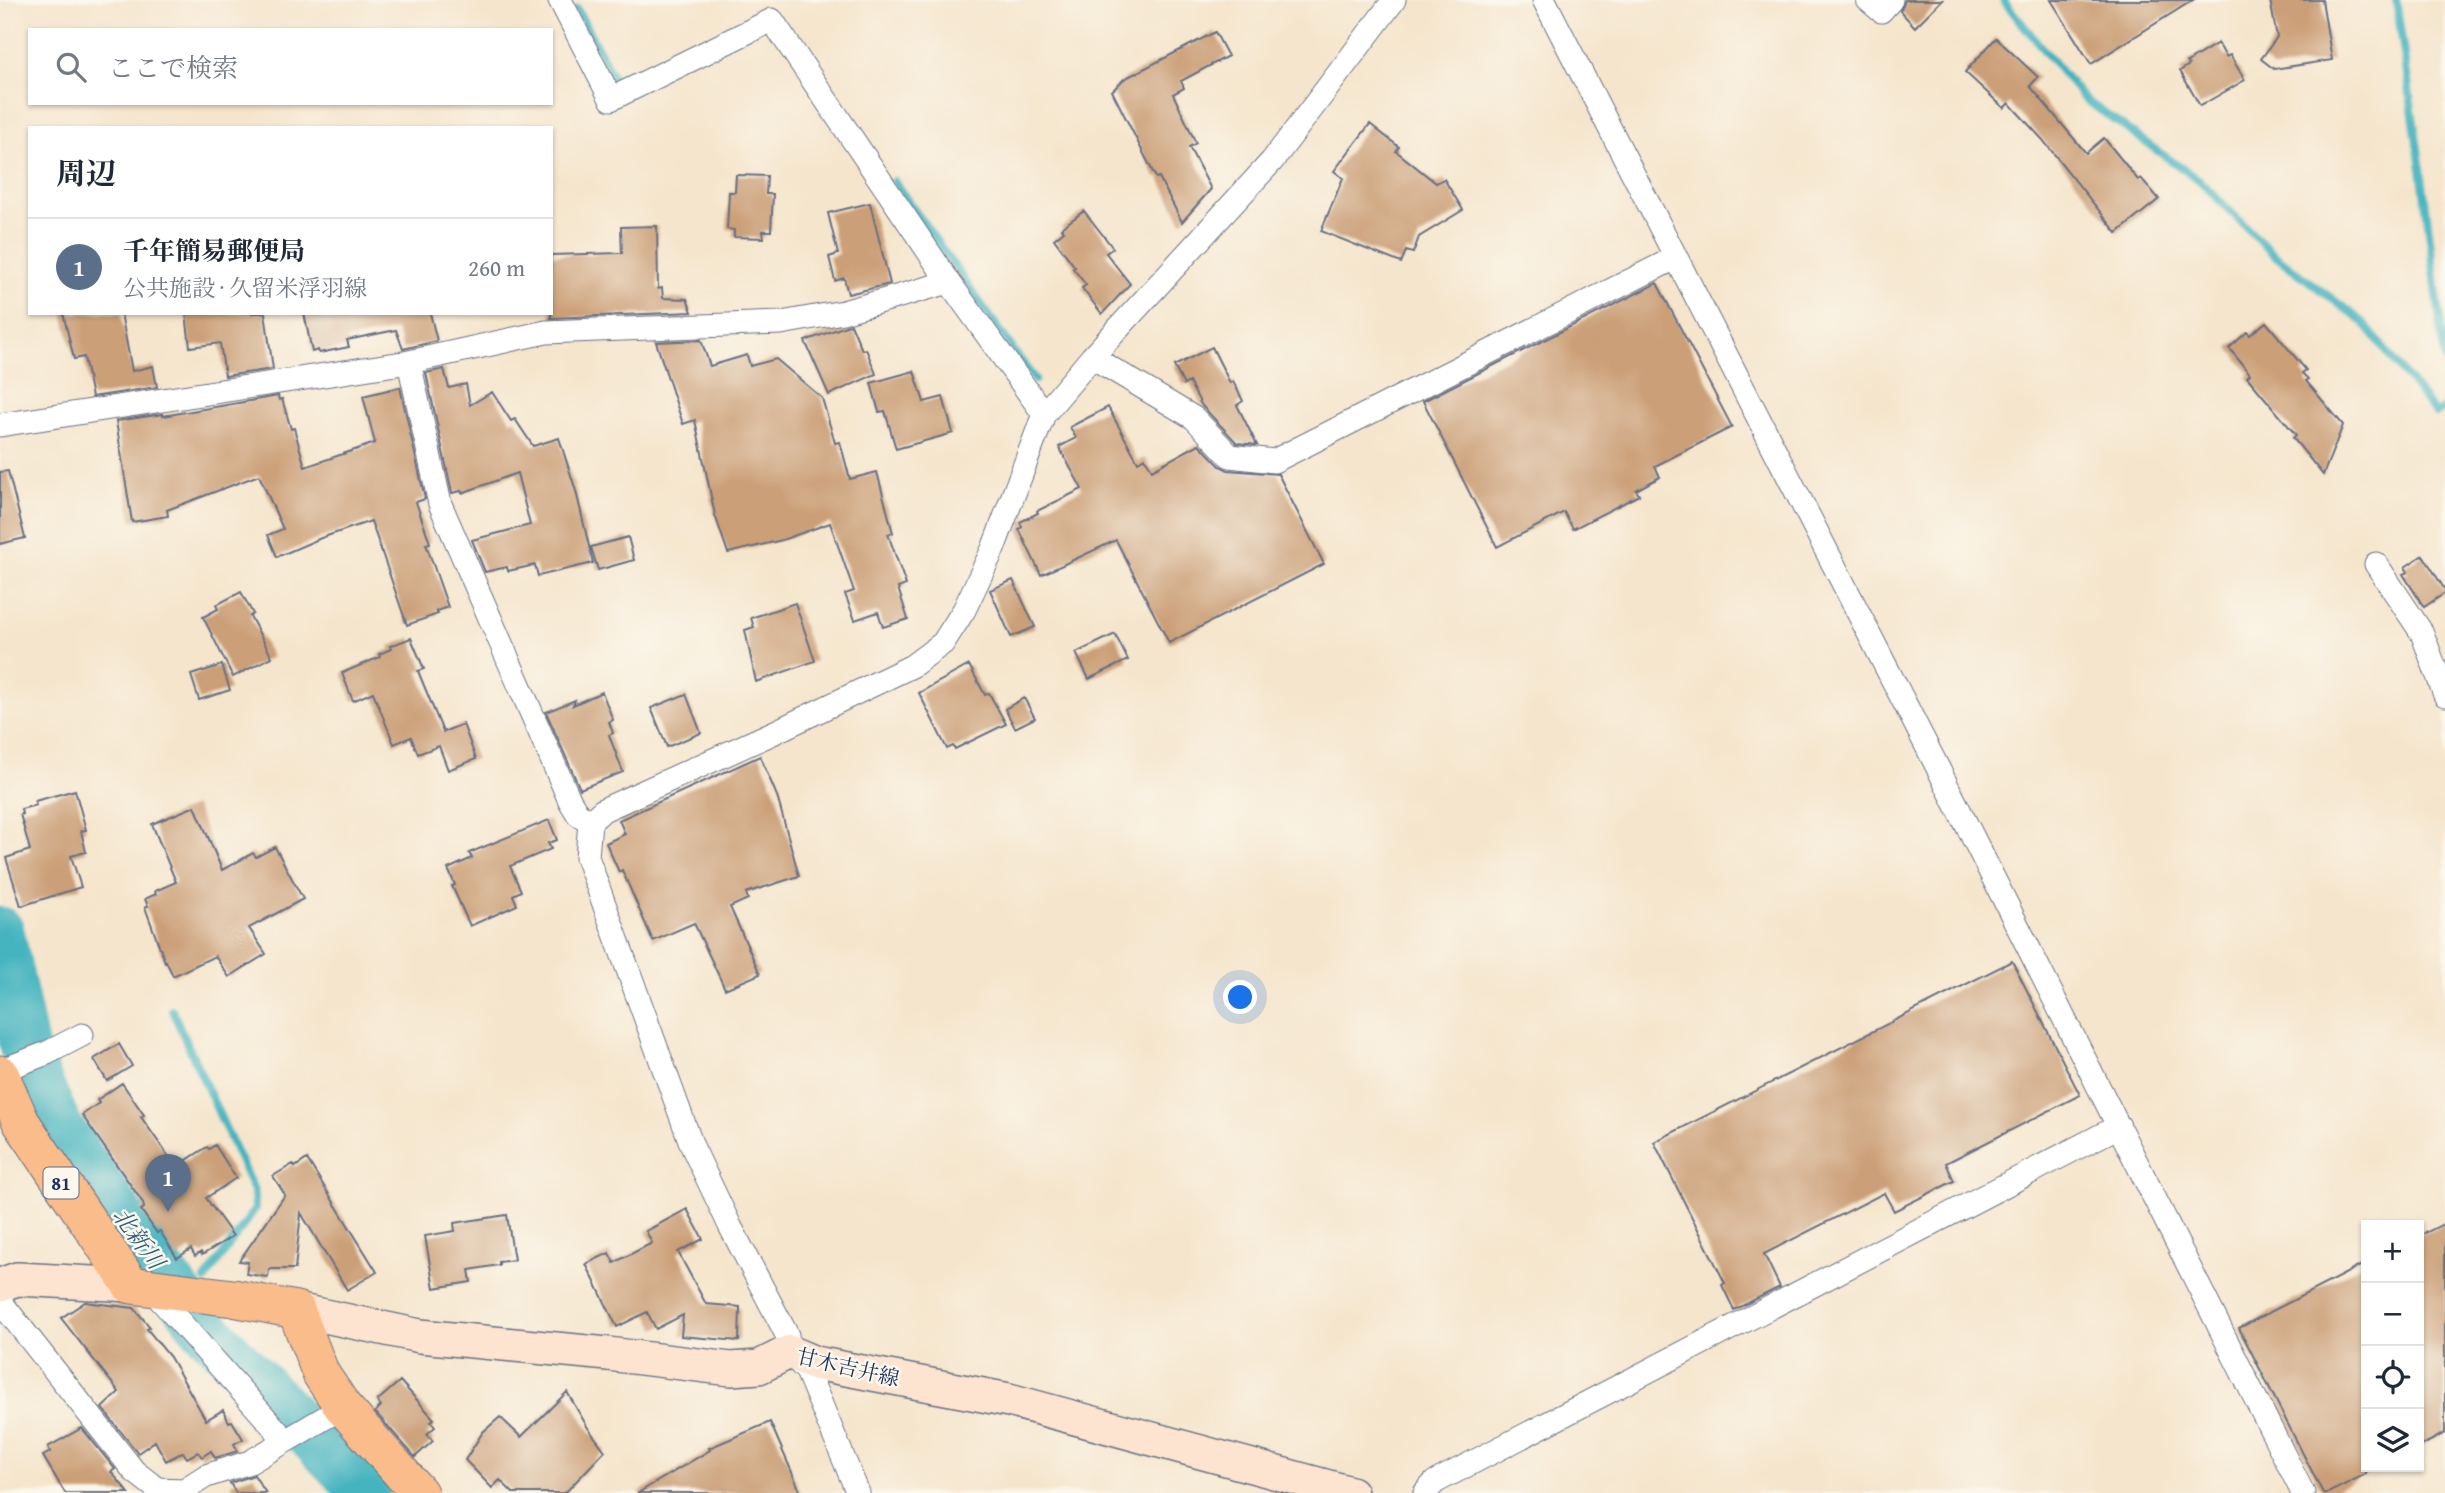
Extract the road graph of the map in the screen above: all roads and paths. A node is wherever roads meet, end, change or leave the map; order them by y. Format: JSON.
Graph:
{"nodes":[{"id":1,"x":560,"y":0,"type":"edge"},
{"id":2,"x":1394,"y":0,"type":"edge"},
{"id":3,"x":1544,"y":0,"type":"edge"},
{"id":4,"x":1868,"y":0,"type":"edge"},
{"id":5,"x":1891,"y":0,"type":"edge"},
{"id":6,"x":1675,"y":258,"type":"junction"},
{"id":7,"x":949,"y":282,"type":"junction"},
{"id":8,"x":1092,"y":357,"type":"junction"},
{"id":9,"x":409,"y":362,"type":"junction"},
{"id":10,"x":1044,"y":414,"type":"junction"},
{"id":11,"x":0,"y":425,"type":"edge"},
{"id":12,"x":2375,"y":564,"type":"dead end"},
{"id":13,"x":2445,"y":695,"type":"edge"},
{"id":14,"x":590,"y":822,"type":"junction"},
{"id":15,"x":82,"y":1035,"type":"dead end"},
{"id":16,"x":4,"y":1071,"type":"edge"},
{"id":17,"x":2119,"y":1126,"type":"junction"},
{"id":18,"x":0,"y":1285,"type":"edge"},
{"id":19,"x":140,"y":1287,"type":"junction"},
{"id":20,"x":0,"y":1301,"type":"edge"},
{"id":21,"x":296,"y":1310,"type":"junction"},
{"id":22,"x":789,"y":1352,"type":"junction"},
{"id":23,"x":334,"y":1413,"type":"junction"},
{"id":24,"x":286,"y":1441,"type":"junction"},
{"id":25,"x":184,"y":1492,"type":"edge"},
{"id":26,"x":419,"y":1493,"type":"edge"},
{"id":27,"x":858,"y":1493,"type":"edge"},
{"id":28,"x":1351,"y":1493,"type":"edge"},
{"id":29,"x":1425,"y":1493,"type":"edge"},
{"id":30,"x":2303,"y":1493,"type":"edge"}],
"edges":[{"from":1,"to":7,"type":"street"},
{"from":2,"to":8,"type":"street"},
{"from":3,"to":6,"type":"street"},
{"from":4,"to":5,"type":"street"},
{"from":6,"to":8,"type":"street"},
{"from":6,"to":17,"type":"street"},
{"from":7,"to":9,"type":"street"},
{"from":7,"to":10,"type":"street"},
{"from":8,"to":10,"type":"street"},
{"from":9,"to":11,"type":"street"},
{"from":9,"to":14,"type":"street"},
{"from":10,"to":14,"type":"street"},
{"from":12,"to":13,"type":"street"},
{"from":14,"to":22,"type":"street"},
{"from":15,"to":16,"type":"street"},
{"from":16,"to":19,"type":"main road","number":"81"},
{"from":17,"to":29,"type":"street"},
{"from":17,"to":30,"type":"street"},
{"from":18,"to":19,"type":"main road"},
{"from":19,"to":21,"type":"main road"},
{"from":19,"to":24,"type":"street"},
{"from":20,"to":25,"type":"street"},
{"from":21,"to":22,"type":"main road","name":"甘木吉井線"},
{"from":21,"to":23,"type":"main road"},
{"from":22,"to":27,"type":"street"},
{"from":22,"to":28,"type":"main road","name":"甘木吉井線"},
{"from":23,"to":24,"type":"street"},
{"from":23,"to":26,"type":"main road"},
{"from":24,"to":25,"type":"street"}]}
